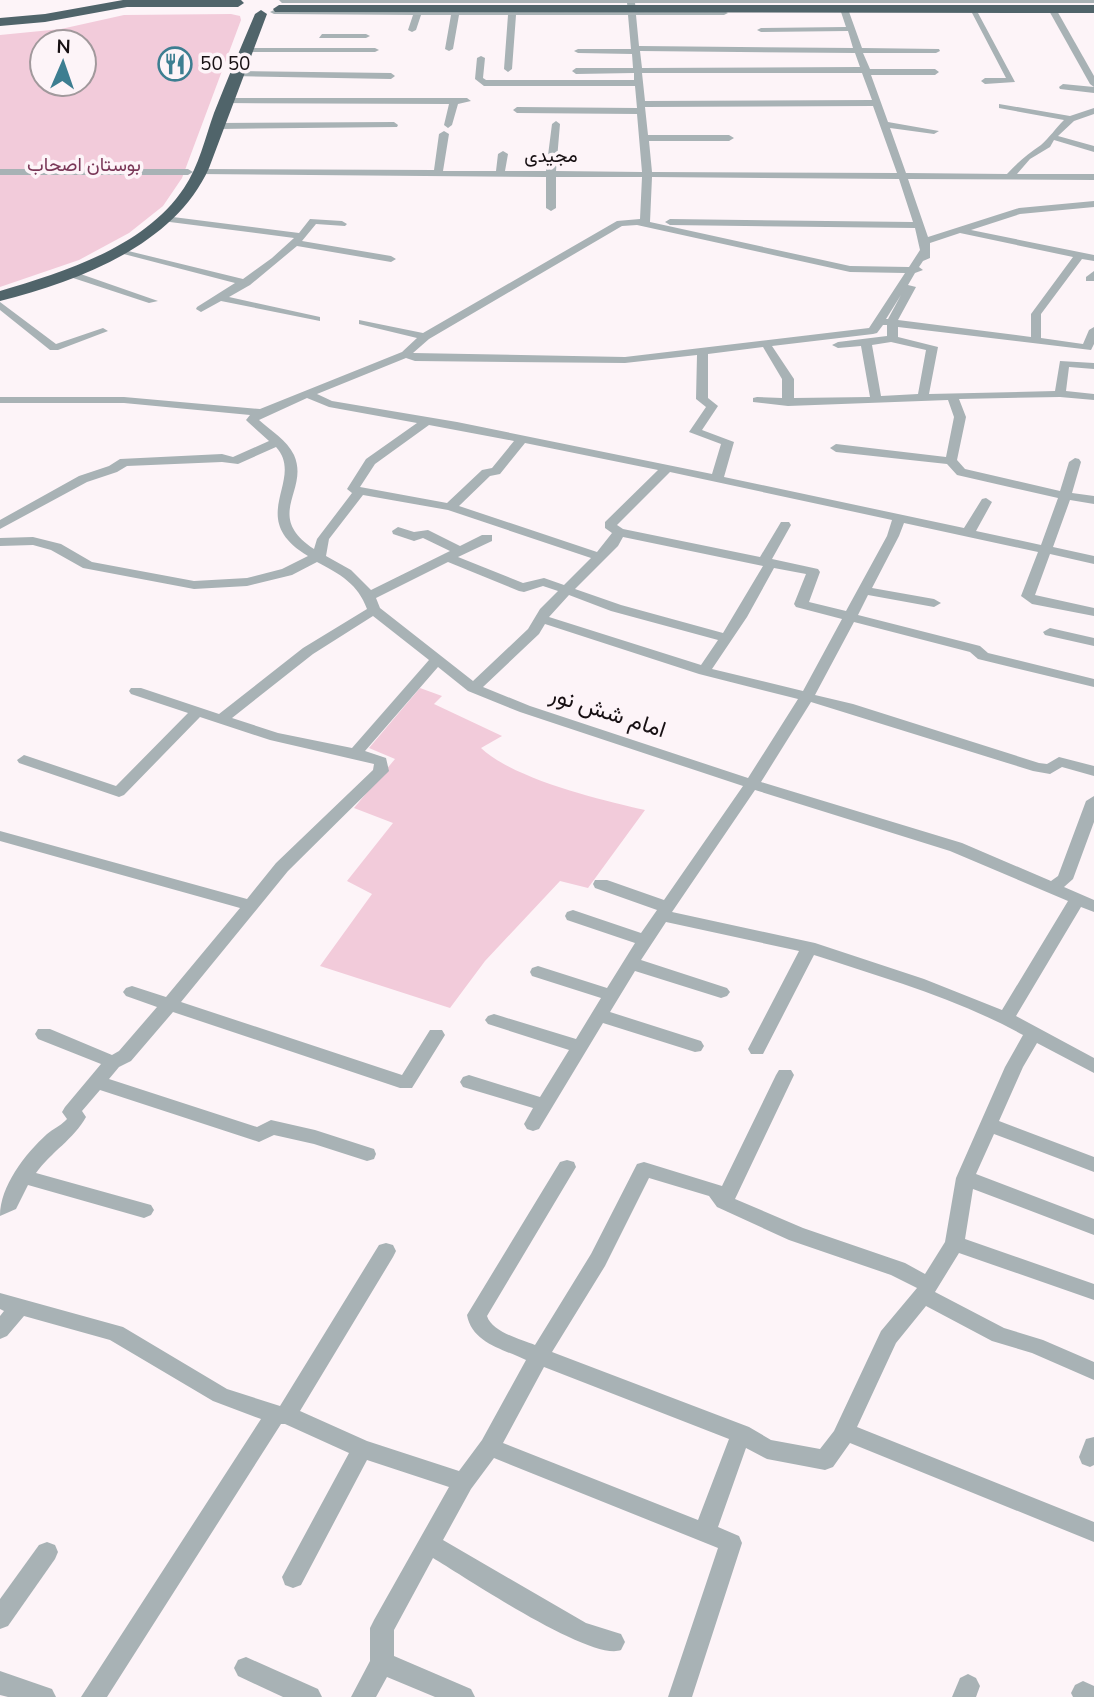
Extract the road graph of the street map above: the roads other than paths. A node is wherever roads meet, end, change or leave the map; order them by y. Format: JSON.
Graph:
{"nodes":[{"id":1,"x":374,"y":1,"type":"edge"},
{"id":2,"x":729,"y":1,"type":"edge"},
{"id":3,"x":812,"y":1,"type":"edge"},
{"id":4,"x":878,"y":1,"type":"edge"},
{"id":5,"x":924,"y":1,"type":"edge"},
{"id":6,"x":992,"y":1,"type":"edge"},
{"id":7,"x":632,"y":6,"type":"edge"},
{"id":8,"x":1057,"y":6,"type":"edge"},
{"id":9,"x":261,"y":7,"type":"edge"},
{"id":10,"x":1094,"y":7,"type":"edge"},
{"id":11,"x":845,"y":11,"type":"junction"},
{"id":12,"x":328,"y":12,"type":"junction"},
{"id":13,"x":418,"y":12,"type":"junction"},
{"id":14,"x":455,"y":12,"type":"junction"},
{"id":15,"x":512,"y":12,"type":"junction"},
{"id":16,"x":974,"y":13,"type":"junction"},
{"id":17,"x":0,"y":22,"type":"edge"},
{"id":18,"x":0,"y":29,"type":"edge"},
{"id":19,"x":851,"y":29,"type":"junction"},
{"id":20,"x":412,"y":30,"type":"dead end"},
{"id":21,"x":761,"y":30,"type":"dead end"},
{"id":22,"x":366,"y":36,"type":"dead end"},
{"id":23,"x":449,"y":49,"type":"dead end"},
{"id":24,"x":246,"y":50,"type":"junction"},
{"id":25,"x":375,"y":50,"type":"dead end"},
{"id":26,"x":636,"y":50,"type":"junction"},
{"id":27,"x":859,"y":50,"type":"junction"},
{"id":28,"x":578,"y":51,"type":"dead end"},
{"id":29,"x":936,"y":51,"type":"dead end"},
{"id":30,"x":481,"y":58,"type":"dead end"},
{"id":31,"x":508,"y":69,"type":"dead end"},
{"id":32,"x":576,"y":71,"type":"dead end"},
{"id":33,"x":866,"y":71,"type":"junction"},
{"id":34,"x":935,"y":72,"type":"dead end"},
{"id":35,"x":236,"y":74,"type":"junction"},
{"id":36,"x":391,"y":76,"type":"dead end"},
{"id":37,"x":638,"y":77,"type":"junction"},
{"id":38,"x":985,"y":81,"type":"dead end"},
{"id":39,"x":1094,"y":84,"type":"edge"},
{"id":40,"x":1063,"y":87,"type":"dead end"},
{"id":41,"x":1094,"y":90,"type":"edge"},
{"id":42,"x":226,"y":101,"type":"junction"},
{"id":43,"x":454,"y":101,"type":"junction"},
{"id":44,"x":467,"y":101,"type":"dead end"},
{"id":45,"x":876,"y":103,"type":"junction"},
{"id":46,"x":1002,"y":106,"type":"dead end"},
{"id":47,"x":641,"y":108,"type":"junction"},
{"id":48,"x":517,"y":110,"type":"dead end"},
{"id":49,"x":1094,"y":111,"type":"edge"},
{"id":50,"x":1071,"y":119,"type":"junction"},
{"id":51,"x":556,"y":124,"type":"dead end"},
{"id":52,"x":883,"y":124,"type":"junction"},
{"id":53,"x":394,"y":125,"type":"dead end"},
{"id":54,"x":217,"y":126,"type":"junction"},
{"id":55,"x":934,"y":131,"type":"dead end"},
{"id":56,"x":1052,"y":137,"type":"junction"},
{"id":57,"x":644,"y":138,"type":"junction"},
{"id":58,"x":729,"y":138,"type":"dead end"},
{"id":59,"x":1094,"y":149,"type":"edge"},
{"id":60,"x":503,"y":154,"type":"dead end"},
{"id":61,"x":0,"y":172,"type":"edge"},
{"id":62,"x":194,"y":172,"type":"junction"},
{"id":63,"x":438,"y":173,"type":"junction"},
{"id":64,"x":500,"y":173,"type":"junction"},
{"id":65,"x":551,"y":173,"type":"junction"},
{"id":66,"x":647,"y":173,"type":"junction"},
{"id":67,"x":901,"y":176,"type":"junction"},
{"id":68,"x":1010,"y":176,"type":"junction"},
{"id":69,"x":1094,"y":177,"type":"edge"},
{"id":70,"x":1094,"y":204,"type":"edge"},
{"id":71,"x":551,"y":208,"type":"dead end"},
{"id":72,"x":1094,"y":210,"type":"edge"},
{"id":73,"x":165,"y":219,"type":"junction"},
{"id":74,"x":642,"y":223,"type":"junction"},
{"id":75,"x":342,"y":224,"type":"dead end"},
{"id":76,"x":919,"y":225,"type":"junction"},
{"id":77,"x":961,"y":230,"type":"junction"},
{"id":78,"x":976,"y":233,"type":"junction"},
{"id":79,"x":299,"y":239,"type":"junction"},
{"id":80,"x":120,"y":250,"type":"junction"},
{"id":81,"x":1080,"y":254,"type":"junction"},
{"id":82,"x":1094,"y":258,"type":"edge"},
{"id":83,"x":391,"y":259,"type":"dead end"},
{"id":84,"x":922,"y":259,"type":"junction"},
{"id":85,"x":68,"y":273,"type":"junction"},
{"id":86,"x":246,"y":283,"type":"junction"},
{"id":87,"x":0,"y":289,"type":"edge"},
{"id":88,"x":0,"y":296,"type":"edge"},
{"id":89,"x":220,"y":298,"type":"junction"},
{"id":90,"x":153,"y":301,"type":"dead end"},
{"id":91,"x":0,"y":305,"type":"edge"},
{"id":92,"x":201,"y":309,"type":"dead end"},
{"id":93,"x":316,"y":319,"type":"dead end"},
{"id":94,"x":363,"y":322,"type":"dead end"},
{"id":95,"x":886,"y":322,"type":"junction"},
{"id":96,"x":1094,"y":330,"type":"edge"},
{"id":97,"x":103,"y":331,"type":"dead end"},
{"id":98,"x":425,"y":337,"type":"junction"},
{"id":99,"x":893,"y":339,"type":"junction"},
{"id":100,"x":1035,"y":341,"type":"junction"},
{"id":101,"x":866,"y":343,"type":"junction"},
{"id":102,"x":768,"y":348,"type":"junction"},
{"id":103,"x":410,"y":356,"type":"junction"},
{"id":104,"x":703,"y":356,"type":"junction"},
{"id":105,"x":1094,"y":366,"type":"edge"},
{"id":106,"x":307,"y":394,"type":"junction"},
{"id":107,"x":1060,"y":394,"type":"junction"},
{"id":108,"x":952,"y":396,"type":"junction"},
{"id":109,"x":1094,"y":397,"type":"edge"},
{"id":110,"x":923,"y":398,"type":"junction"},
{"id":111,"x":0,"y":400,"type":"edge"},
{"id":112,"x":757,"y":400,"type":"dead end"},
{"id":113,"x":876,"y":400,"type":"junction"},
{"id":114,"x":788,"y":403,"type":"junction"},
{"id":115,"x":0,"y":406,"type":"edge"},
{"id":116,"x":256,"y":417,"type":"junction"},
{"id":117,"x":427,"y":421,"type":"junction"},
{"id":118,"x":521,"y":440,"type":"junction"},
{"id":119,"x":276,"y":442,"type":"junction"},
{"id":120,"x":836,"y":448,"type":"dead end"},
{"id":121,"x":951,"y":461,"type":"junction"},
{"id":122,"x":1075,"y":462,"type":"dead end"},
{"id":123,"x":666,"y":469,"type":"junction"},
{"id":124,"x":717,"y":479,"type":"junction"},
{"id":125,"x":360,"y":491,"type":"junction"},
{"id":126,"x":1065,"y":496,"type":"junction"},
{"id":127,"x":1094,"y":500,"type":"edge"},
{"id":128,"x":986,"y":502,"type":"dead end"},
{"id":129,"x":450,"y":507,"type":"junction"},
{"id":130,"x":899,"y":517,"type":"junction"},
{"id":131,"x":0,"y":525,"type":"edge"},
{"id":132,"x":785,"y":526,"type":"dead end"},
{"id":133,"x":398,"y":531,"type":"dead end"},
{"id":134,"x":619,"y":532,"type":"junction"},
{"id":135,"x":968,"y":533,"type":"junction"},
{"id":136,"x":487,"y":538,"type":"dead end"},
{"id":137,"x":0,"y":542,"type":"edge"},
{"id":138,"x":1045,"y":551,"type":"junction"},
{"id":139,"x":455,"y":554,"type":"junction"},
{"id":140,"x":319,"y":556,"type":"junction"},
{"id":141,"x":600,"y":557,"type":"junction"},
{"id":142,"x":765,"y":560,"type":"junction"},
{"id":143,"x":1094,"y":560,"type":"edge"},
{"id":144,"x":863,"y":590,"type":"junction"},
{"id":145,"x":567,"y":591,"type":"junction"},
{"id":146,"x":373,"y":602,"type":"junction"},
{"id":147,"x":934,"y":603,"type":"dead end"},
{"id":148,"x":1094,"y":612,"type":"edge"},
{"id":149,"x":851,"y":616,"type":"junction"},
{"id":150,"x":542,"y":619,"type":"junction"},
{"id":151,"x":1050,"y":632,"type":"dead end"},
{"id":152,"x":726,"y":638,"type":"junction"},
{"id":153,"x":1094,"y":642,"type":"edge"},
{"id":154,"x":436,"y":660,"type":"junction"},
{"id":155,"x":704,"y":671,"type":"junction"},
{"id":156,"x":1094,"y":683,"type":"edge"},
{"id":157,"x":473,"y":688,"type":"junction"},
{"id":158,"x":135,"y":691,"type":"dead end"},
{"id":159,"x":808,"y":695,"type":"junction"},
{"id":160,"x":197,"y":712,"type":"junction"},
{"id":161,"x":223,"y":718,"type":"junction"},
{"id":162,"x":355,"y":753,"type":"junction"},
{"id":163,"x":24,"y":760,"type":"dead end"},
{"id":164,"x":1094,"y":771,"type":"edge"},
{"id":165,"x":752,"y":784,"type":"junction"},
{"id":166,"x":1094,"y":801,"type":"edge"},
{"id":167,"x":0,"y":836,"type":"edge"},
{"id":168,"x":601,"y":884,"type":"dead end"},
{"id":169,"x":1052,"y":888,"type":"junction"},
{"id":170,"x":1086,"y":903,"type":"edge"},
{"id":171,"x":250,"y":905,"type":"junction"},
{"id":172,"x":666,"y":912,"type":"junction"},
{"id":173,"x":573,"y":916,"type":"dead end"},
{"id":174,"x":645,"y":940,"type":"junction"},
{"id":175,"x":808,"y":947,"type":"junction"},
{"id":176,"x":633,"y":964,"type":"junction"},
{"id":177,"x":538,"y":972,"type":"dead end"},
{"id":178,"x":132,"y":992,"type":"dead end"},
{"id":179,"x":720,"y":992,"type":"dead end"},
{"id":180,"x":613,"y":996,"type":"junction"},
{"id":181,"x":170,"y":1004,"type":"junction"},
{"id":182,"x":601,"y":1016,"type":"junction"},
{"id":183,"x":1006,"y":1018,"type":"junction"},
{"id":184,"x":494,"y":1020,"type":"dead end"},
{"id":185,"x":44,"y":1034,"type":"dead end"},
{"id":186,"x":1033,"y":1034,"type":"junction"},
{"id":187,"x":436,"y":1035,"type":"dead end"},
{"id":188,"x":695,"y":1046,"type":"dead end"},
{"id":189,"x":581,"y":1047,"type":"junction"},
{"id":190,"x":757,"y":1049,"type":"dead end"},
{"id":191,"x":113,"y":1062,"type":"junction"},
{"id":192,"x":1094,"y":1066,"type":"edge"},
{"id":193,"x":785,"y":1075,"type":"dead end"},
{"id":194,"x":97,"y":1082,"type":"junction"},
{"id":195,"x":469,"y":1082,"type":"dead end"},
{"id":196,"x":545,"y":1105,"type":"junction"},
{"id":197,"x":533,"y":1124,"type":"dead end"},
{"id":198,"x":990,"y":1125,"type":"junction"},
{"id":199,"x":367,"y":1154,"type":"dead end"},
{"id":200,"x":1094,"y":1165,"type":"edge"},
{"id":201,"x":567,"y":1167,"type":"dead end"},
{"id":202,"x":22,"y":1176,"type":"junction"},
{"id":203,"x":965,"y":1178,"type":"junction"},
{"id":204,"x":724,"y":1202,"type":"junction"},
{"id":205,"x":0,"y":1208,"type":"edge"},
{"id":206,"x":144,"y":1210,"type":"dead end"},
{"id":207,"x":1094,"y":1227,"type":"edge"},
{"id":208,"x":955,"y":1243,"type":"junction"},
{"id":209,"x":386,"y":1251,"type":"dead end"},
{"id":210,"x":926,"y":1290,"type":"junction"},
{"id":211,"x":1094,"y":1292,"type":"edge"},
{"id":212,"x":10,"y":1305,"type":"edge"},
{"id":213,"x":0,"y":1330,"type":"edge"},
{"id":214,"x":539,"y":1356,"type":"junction"},
{"id":215,"x":1094,"y":1371,"type":"edge"},
{"id":216,"x":281,"y":1415,"type":"junction"},
{"id":217,"x":844,"y":1431,"type":"junction"},
{"id":218,"x":741,"y":1434,"type":"junction"},
{"id":219,"x":490,"y":1447,"type":"junction"},
{"id":220,"x":362,"y":1449,"type":"junction"},
{"id":221,"x":464,"y":1482,"type":"junction"},
{"id":222,"x":705,"y":1532,"type":"junction"},
{"id":223,"x":1094,"y":1532,"type":"edge"},
{"id":224,"x":429,"y":1544,"type":"junction"},
{"id":225,"x":47,"y":1552,"type":"dead end"},
{"id":226,"x":293,"y":1577,"type":"dead end"},
{"id":227,"x":0,"y":1618,"type":"edge"},
{"id":228,"x":612,"y":1642,"type":"dead end"},
{"id":229,"x":382,"y":1663,"type":"junction"},
{"id":230,"x":246,"y":1668,"type":"dead end"},
{"id":231,"x":0,"y":1683,"type":"edge"},
{"id":232,"x":44,"y":1697,"type":"edge"},
{"id":233,"x":93,"y":1697,"type":"edge"},
{"id":234,"x":310,"y":1697,"type":"edge"},
{"id":235,"x":363,"y":1697,"type":"edge"},
{"id":236,"x":463,"y":1697,"type":"edge"},
{"id":237,"x":680,"y":1697,"type":"edge"}],
"edges":[{"from":1,"to":7,"type":"street"},
{"from":1,"to":9,"type":"street"},
{"from":2,"to":3,"type":"street"},
{"from":2,"to":7,"type":"street"},
{"from":3,"to":4,"type":"street"},
{"from":4,"to":5,"type":"street"},
{"from":5,"to":6,"type":"street"},
{"from":6,"to":8,"type":"street"},
{"from":7,"to":9,"type":"highway"},
{"from":7,"to":10,"type":"highway"},
{"from":7,"to":11,"type":"highway"},
{"from":7,"to":15,"type":"street"},
{"from":7,"to":26,"type":"street"},
{"from":8,"to":10,"type":"highway"},
{"from":8,"to":11,"type":"highway"},
{"from":8,"to":16,"type":"street"},
{"from":8,"to":39,"type":"street"},
{"from":9,"to":12,"type":"street"},
{"from":9,"to":17,"type":"highway"},
{"from":9,"to":18,"type":"highway"},
{"from":9,"to":24,"type":"highway"},
{"from":9,"to":62,"type":"highway"},
{"from":11,"to":16,"type":"street"},
{"from":11,"to":19,"type":"street"},
{"from":12,"to":13,"type":"street"},
{"from":12,"to":22,"type":"street"},
{"from":13,"to":14,"type":"street"},
{"from":13,"to":20,"type":"street"},
{"from":14,"to":15,"type":"street"},
{"from":14,"to":23,"type":"street"},
{"from":15,"to":31,"type":"street"},
{"from":16,"to":38,"type":"street"},
{"from":19,"to":21,"type":"street"},
{"from":19,"to":27,"type":"street"},
{"from":24,"to":25,"type":"street"},
{"from":24,"to":35,"type":"highway"},
{"from":26,"to":27,"type":"street"},
{"from":26,"to":28,"type":"street"},
{"from":26,"to":37,"type":"street"},
{"from":27,"to":29,"type":"street"},
{"from":27,"to":33,"type":"street"},
{"from":30,"to":37,"type":"street"},
{"from":32,"to":37,"type":"street"},
{"from":33,"to":34,"type":"street"},
{"from":33,"to":37,"type":"street"},
{"from":33,"to":45,"type":"street"},
{"from":35,"to":36,"type":"street"},
{"from":35,"to":42,"type":"highway"},
{"from":37,"to":47,"type":"street"},
{"from":40,"to":41,"type":"street"},
{"from":42,"to":43,"type":"street"},
{"from":42,"to":54,"type":"highway"},
{"from":43,"to":44,"type":"street"},
{"from":43,"to":63,"type":"street"},
{"from":45,"to":47,"type":"street"},
{"from":45,"to":52,"type":"street"},
{"from":46,"to":50,"type":"street"},
{"from":47,"to":48,"type":"street"},
{"from":47,"to":57,"type":"street"},
{"from":49,"to":50,"type":"street"},
{"from":50,"to":56,"type":"street"},
{"from":51,"to":65,"type":"street"},
{"from":52,"to":55,"type":"street"},
{"from":52,"to":67,"type":"street"},
{"from":53,"to":54,"type":"street"},
{"from":54,"to":62,"type":"highway"},
{"from":56,"to":59,"type":"street"},
{"from":56,"to":68,"type":"street"},
{"from":57,"to":58,"type":"street"},
{"from":57,"to":66,"type":"street"},
{"from":60,"to":64,"type":"street"},
{"from":61,"to":62,"type":"street","name":"مجیدی"},
{"from":62,"to":63,"type":"street","name":"مجیدی"},
{"from":62,"to":73,"type":"highway"},
{"from":62,"to":87,"type":"highway"},
{"from":63,"to":64,"type":"street","name":"مجیدی"},
{"from":64,"to":65,"type":"street","name":"مجیدی"},
{"from":65,"to":66,"type":"street","name":"مجیدی"},
{"from":65,"to":71,"type":"street"},
{"from":66,"to":67,"type":"street","name":"مجیدی"},
{"from":66,"to":74,"type":"street"},
{"from":67,"to":68,"type":"street","name":"مجیدی"},
{"from":67,"to":76,"type":"street"},
{"from":68,"to":69,"type":"street","name":"مجیدی"},
{"from":70,"to":77,"type":"street"},
{"from":72,"to":78,"type":"street"},
{"from":73,"to":79,"type":"street"},
{"from":73,"to":80,"type":"highway"},
{"from":74,"to":76,"type":"street"},
{"from":74,"to":84,"type":"street"},
{"from":74,"to":98,"type":"street"},
{"from":75,"to":79,"type":"street"},
{"from":76,"to":84,"type":"street"},
{"from":77,"to":78,"type":"street"},
{"from":77,"to":84,"type":"street"},
{"from":78,"to":81,"type":"street"},
{"from":79,"to":83,"type":"street"},
{"from":79,"to":86,"type":"street"},
{"from":80,"to":85,"type":"highway"},
{"from":80,"to":86,"type":"street"},
{"from":81,"to":82,"type":"street"},
{"from":81,"to":100,"type":"street"},
{"from":84,"to":95,"type":"street"},
{"from":85,"to":88,"type":"highway"},
{"from":85,"to":90,"type":"street"},
{"from":86,"to":89,"type":"street"},
{"from":89,"to":92,"type":"street"},
{"from":89,"to":93,"type":"street"},
{"from":91,"to":97,"type":"street"},
{"from":94,"to":98,"type":"street"},
{"from":95,"to":99,"type":"street"},
{"from":95,"to":100,"type":"street"},
{"from":95,"to":104,"type":"street"},
{"from":96,"to":100,"type":"street"},
{"from":98,"to":103,"type":"street"},
{"from":99,"to":101,"type":"street"},
{"from":99,"to":110,"type":"street"},
{"from":101,"to":102,"type":"street"},
{"from":101,"to":113,"type":"street"},
{"from":102,"to":104,"type":"street"},
{"from":102,"to":114,"type":"street"},
{"from":103,"to":104,"type":"street"},
{"from":103,"to":106,"type":"street"},
{"from":104,"to":124,"type":"street"},
{"from":105,"to":107,"type":"street"},
{"from":106,"to":116,"type":"street"},
{"from":106,"to":117,"type":"street"},
{"from":107,"to":108,"type":"street"},
{"from":107,"to":109,"type":"street"},
{"from":108,"to":110,"type":"street"},
{"from":108,"to":121,"type":"street"},
{"from":110,"to":113,"type":"street"},
{"from":111,"to":116,"type":"street"},
{"from":112,"to":114,"type":"street"},
{"from":113,"to":114,"type":"street"},
{"from":115,"to":116,"type":"street"},
{"from":116,"to":119,"type":"street","name":"امام شش نور"},
{"from":117,"to":118,"type":"street"},
{"from":117,"to":125,"type":"street"},
{"from":118,"to":123,"type":"street"},
{"from":118,"to":129,"type":"street"},
{"from":119,"to":131,"type":"street"},
{"from":119,"to":140,"type":"street","name":"امام شش نور"},
{"from":120,"to":121,"type":"street"},
{"from":121,"to":126,"type":"street"},
{"from":122,"to":126,"type":"street"},
{"from":123,"to":124,"type":"street"},
{"from":123,"to":134,"type":"street"},
{"from":124,"to":130,"type":"street"},
{"from":125,"to":129,"type":"street"},
{"from":125,"to":140,"type":"street"},
{"from":126,"to":127,"type":"street"},
{"from":126,"to":138,"type":"street"},
{"from":128,"to":135,"type":"street"},
{"from":129,"to":141,"type":"street"},
{"from":130,"to":135,"type":"street"},
{"from":130,"to":144,"type":"street"},
{"from":132,"to":142,"type":"street"},
{"from":133,"to":139,"type":"street"},
{"from":134,"to":141,"type":"street"},
{"from":134,"to":142,"type":"street"},
{"from":135,"to":138,"type":"street"},
{"from":136,"to":139,"type":"street"},
{"from":137,"to":140,"type":"street"},
{"from":138,"to":143,"type":"street"},
{"from":138,"to":148,"type":"street"},
{"from":139,"to":145,"type":"street"},
{"from":139,"to":146,"type":"street"},
{"from":140,"to":146,"type":"street","name":"امام شش نور"},
{"from":141,"to":145,"type":"street"},
{"from":142,"to":149,"type":"street"},
{"from":142,"to":152,"type":"street"},
{"from":144,"to":147,"type":"street"},
{"from":144,"to":149,"type":"street"},
{"from":145,"to":150,"type":"street"},
{"from":145,"to":152,"type":"street"},
{"from":146,"to":154,"type":"street","name":"امام شش نور"},
{"from":146,"to":161,"type":"street"},
{"from":149,"to":156,"type":"street"},
{"from":149,"to":159,"type":"street"},
{"from":150,"to":155,"type":"street"},
{"from":150,"to":157,"type":"street"},
{"from":151,"to":153,"type":"street"},
{"from":152,"to":155,"type":"street"},
{"from":154,"to":157,"type":"street","name":"امام شش نور"},
{"from":154,"to":162,"type":"street"},
{"from":155,"to":159,"type":"street"},
{"from":157,"to":165,"type":"street","name":"امام شش نور"},
{"from":158,"to":160,"type":"street"},
{"from":159,"to":164,"type":"street"},
{"from":159,"to":165,"type":"street"},
{"from":160,"to":161,"type":"street"},
{"from":160,"to":163,"type":"street"},
{"from":161,"to":162,"type":"street"},
{"from":162,"to":171,"type":"street"},
{"from":165,"to":169,"type":"street","name":"امام شش نور"},
{"from":165,"to":172,"type":"street"},
{"from":166,"to":169,"type":"street"},
{"from":167,"to":171,"type":"street"},
{"from":168,"to":172,"type":"street"},
{"from":169,"to":170,"type":"street","name":"امام شش نور"},
{"from":170,"to":183,"type":"street"},
{"from":171,"to":181,"type":"street"},
{"from":172,"to":174,"type":"street"},
{"from":172,"to":175,"type":"street"},
{"from":173,"to":174,"type":"street"},
{"from":174,"to":176,"type":"street"},
{"from":175,"to":183,"type":"street"},
{"from":175,"to":190,"type":"street"},
{"from":176,"to":179,"type":"street"},
{"from":176,"to":180,"type":"street"},
{"from":177,"to":180,"type":"street"},
{"from":178,"to":181,"type":"street"},
{"from":180,"to":182,"type":"street"},
{"from":181,"to":187,"type":"street"},
{"from":181,"to":191,"type":"street"},
{"from":182,"to":188,"type":"street"},
{"from":182,"to":189,"type":"street"},
{"from":183,"to":186,"type":"street"},
{"from":184,"to":189,"type":"street"},
{"from":185,"to":191,"type":"street"},
{"from":186,"to":192,"type":"street"},
{"from":186,"to":198,"type":"street"},
{"from":189,"to":196,"type":"street"},
{"from":191,"to":194,"type":"street"},
{"from":193,"to":204,"type":"street"},
{"from":194,"to":199,"type":"street"},
{"from":194,"to":202,"type":"street"},
{"from":195,"to":196,"type":"street"},
{"from":196,"to":197,"type":"street"},
{"from":198,"to":200,"type":"street"},
{"from":198,"to":203,"type":"street"},
{"from":201,"to":214,"type":"street"},
{"from":202,"to":205,"type":"street"},
{"from":202,"to":206,"type":"street"},
{"from":203,"to":207,"type":"street"},
{"from":203,"to":208,"type":"street"},
{"from":204,"to":210,"type":"street"},
{"from":204,"to":214,"type":"street"},
{"from":208,"to":210,"type":"street"},
{"from":208,"to":211,"type":"street"},
{"from":209,"to":216,"type":"street"},
{"from":210,"to":215,"type":"street"},
{"from":210,"to":217,"type":"street"},
{"from":212,"to":213,"type":"street"},
{"from":212,"to":216,"type":"street"},
{"from":214,"to":218,"type":"street"},
{"from":214,"to":219,"type":"street"},
{"from":216,"to":220,"type":"street"},
{"from":216,"to":233,"type":"street"},
{"from":217,"to":218,"type":"street"},
{"from":217,"to":223,"type":"street"},
{"from":218,"to":222,"type":"street"},
{"from":219,"to":221,"type":"street"},
{"from":219,"to":222,"type":"street"},
{"from":220,"to":221,"type":"street"},
{"from":220,"to":226,"type":"street"},
{"from":221,"to":224,"type":"street"},
{"from":222,"to":237,"type":"street"},
{"from":224,"to":228,"type":"street"},
{"from":224,"to":229,"type":"street"},
{"from":225,"to":227,"type":"street"},
{"from":229,"to":235,"type":"street"},
{"from":229,"to":236,"type":"street"},
{"from":230,"to":234,"type":"street"},
{"from":231,"to":232,"type":"street"}]}
